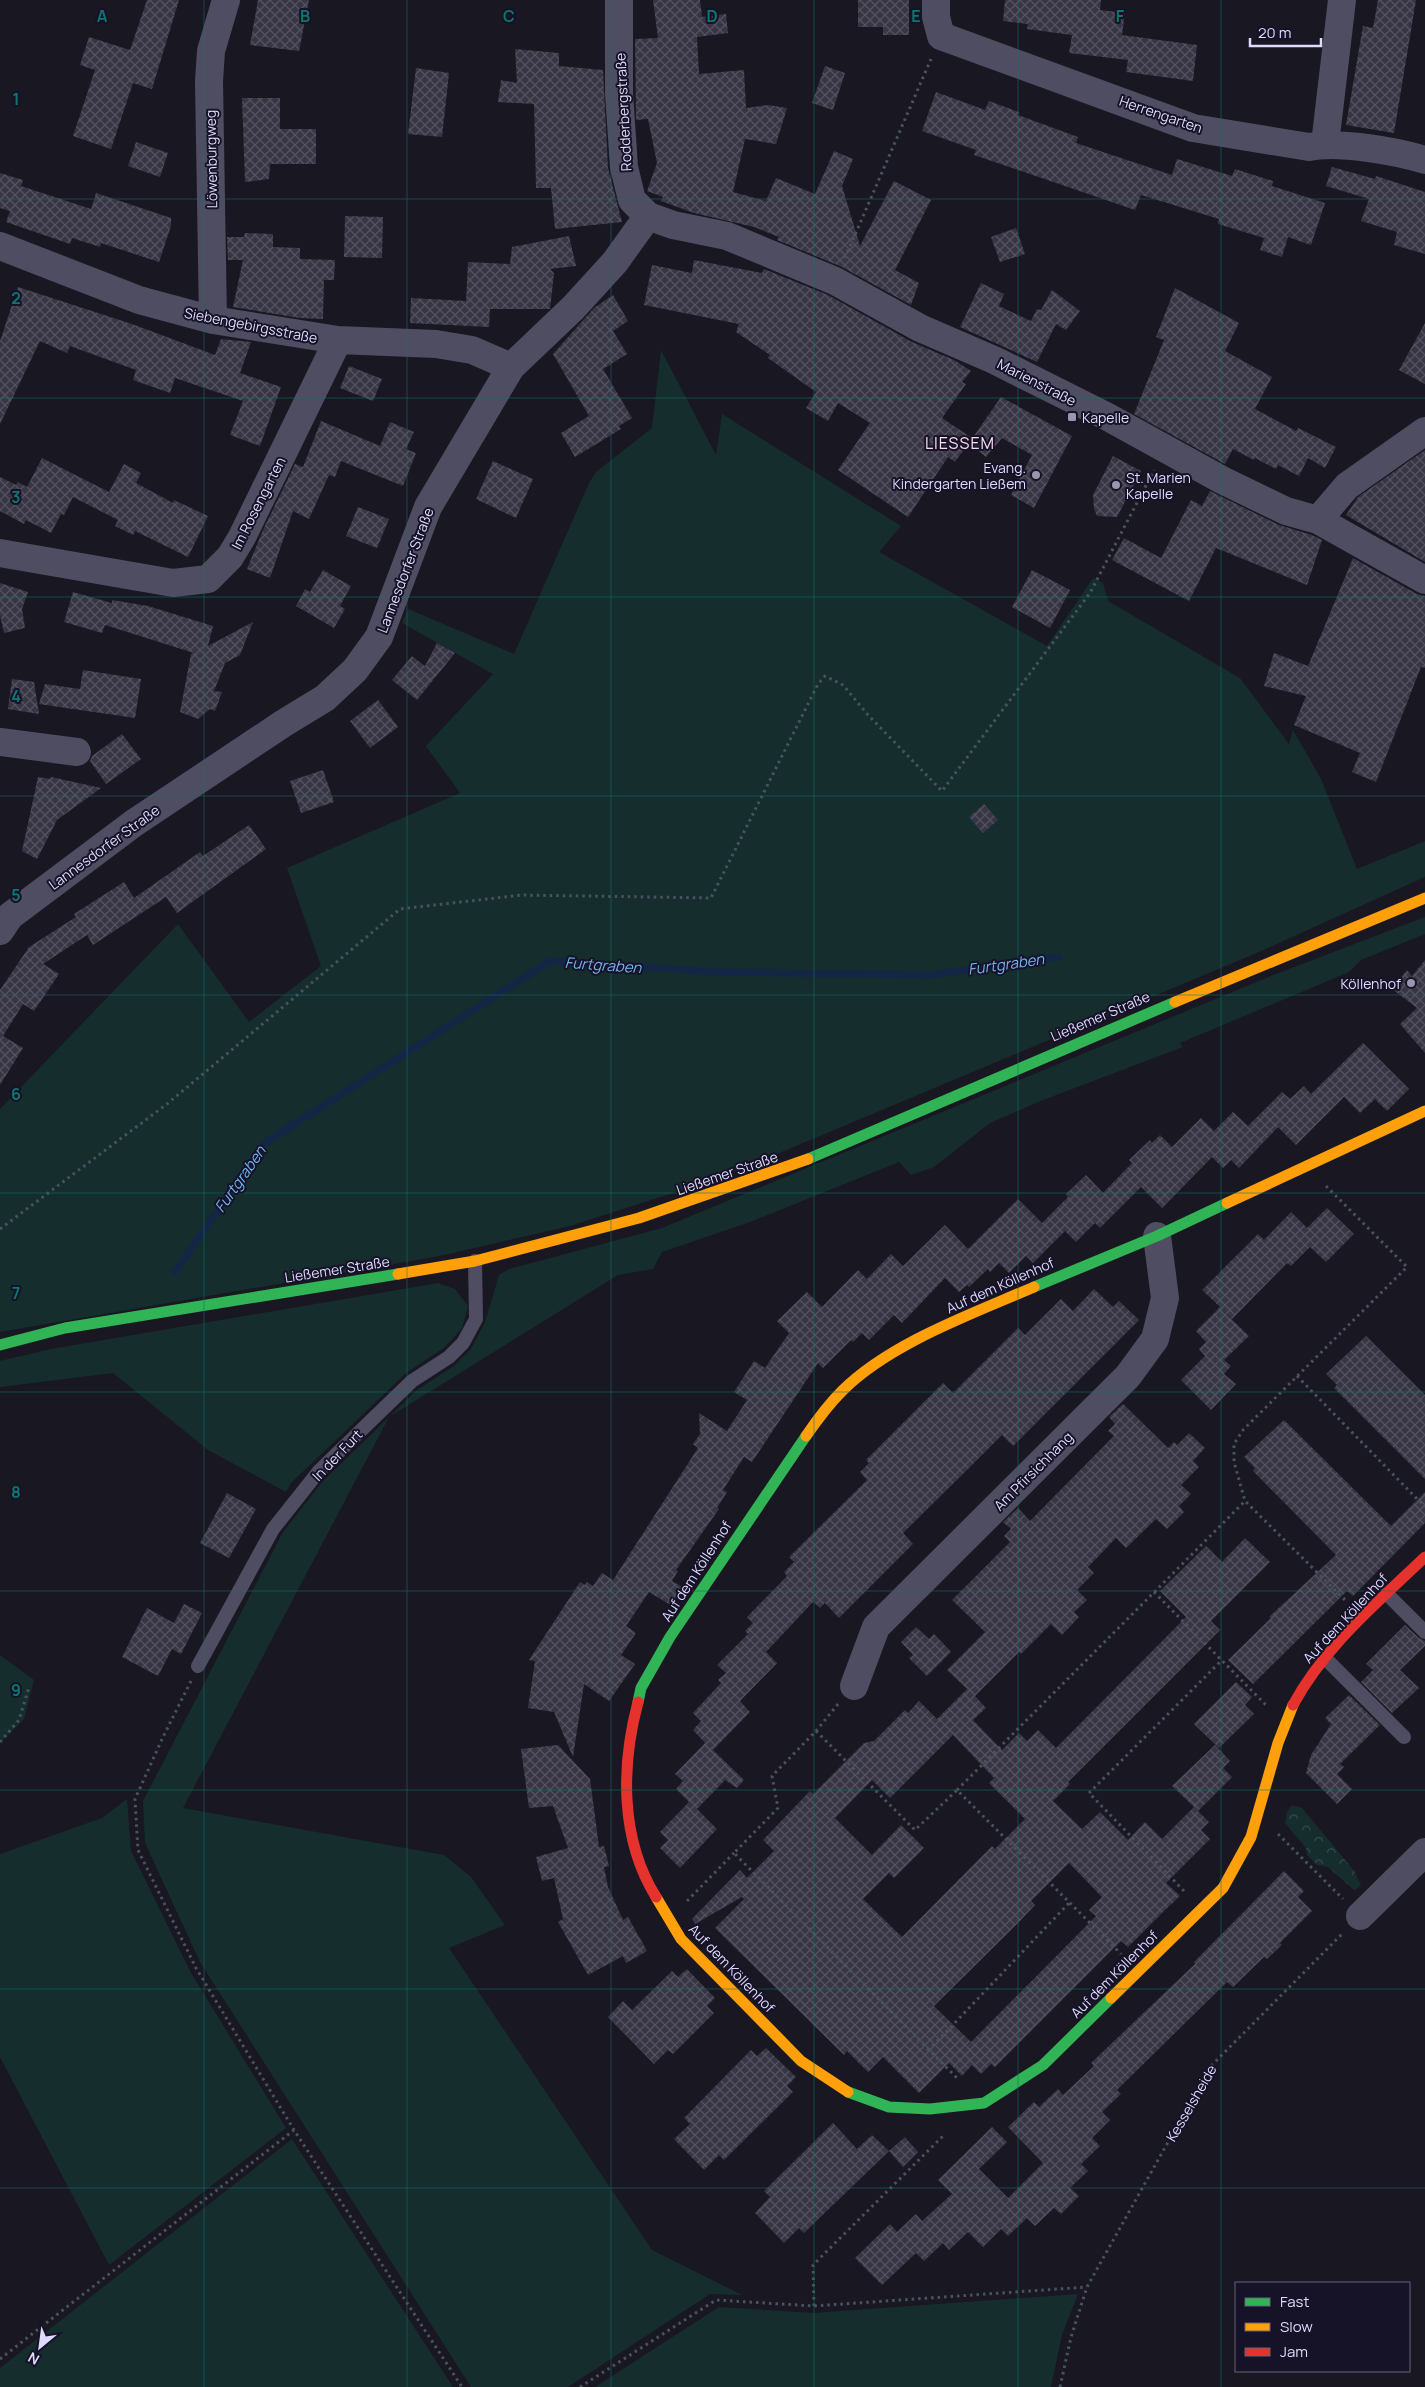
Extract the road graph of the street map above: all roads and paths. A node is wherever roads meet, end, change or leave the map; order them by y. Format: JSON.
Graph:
{"nodes":[{"id":1,"x":226,"y":0,"type":"edge"},
{"id":2,"x":619,"y":0,"type":"edge"},
{"id":3,"x":936,"y":0,"type":"edge"},
{"id":4,"x":1342,"y":0,"type":"edge"},
{"id":5,"x":941,"y":36,"type":"junction"},
{"id":6,"x":1325,"y":144,"type":"junction"},
{"id":7,"x":1425,"y":160,"type":"edge"},
{"id":8,"x":648,"y":216,"type":"junction"},
{"id":9,"x":2,"y":252,"type":"edge"},
{"id":10,"x":835,"y":281,"type":"junction"},
{"id":11,"x":213,"y":320,"type":"junction"},
{"id":12,"x":338,"y":340,"type":"junction"},
{"id":13,"x":510,"y":366,"type":"junction"},
{"id":14,"x":1425,"y":431,"type":"edge"},
{"id":15,"x":1166,"y":448,"type":"junction"},
{"id":16,"x":1318,"y":520,"type":"junction"},
{"id":17,"x":0,"y":554,"type":"edge"},
{"id":18,"x":1425,"y":580,"type":"edge"},
{"id":19,"x":0,"y":742,"type":"edge"},
{"id":20,"x":77,"y":752,"type":"dead end"},
{"id":21,"x":1425,"y":898,"type":"edge"},
{"id":22,"x":0,"y":931,"type":"edge"},
{"id":23,"x":1425,"y":1110,"type":"edge"},
{"id":24,"x":1308,"y":1167,"type":"junction"},
{"id":25,"x":0,"y":1229,"type":"edge"},
{"id":26,"x":1157,"y":1236,"type":"junction"},
{"id":27,"x":475,"y":1261,"type":"junction"},
{"id":28,"x":0,"y":1345,"type":"edge"},
{"id":29,"x":1298,"y":1376,"type":"junction"},
{"id":30,"x":1245,"y":1501,"type":"junction"},
{"id":31,"x":1425,"y":1507,"type":"edge"},
{"id":32,"x":1425,"y":1556,"type":"edge"},
{"id":33,"x":1154,"y":1592,"type":"junction"},
{"id":34,"x":1387,"y":1594,"type":"junction"},
{"id":35,"x":1362,"y":1618,"type":"junction"},
{"id":36,"x":1425,"y":1632,"type":"edge"},
{"id":37,"x":1325,"y":1658,"type":"junction"},
{"id":38,"x":1222,"y":1660,"type":"junction"},
{"id":39,"x":198,"y":1666,"type":"joint"},
{"id":40,"x":29,"y":1686,"type":"dead end"},
{"id":41,"x":854,"y":1686,"type":"joint"},
{"id":42,"x":1284,"y":1723,"type":"junction"},
{"id":43,"x":816,"y":1731,"type":"junction"},
{"id":44,"x":1404,"y":1737,"type":"dead end"},
{"id":45,"x":0,"y":1742,"type":"edge"},
{"id":46,"x":957,"y":1790,"type":"junction"},
{"id":47,"x":1255,"y":1822,"type":"junction"},
{"id":48,"x":1425,"y":1852,"type":"edge"},
{"id":49,"x":734,"y":1853,"type":"junction"},
{"id":50,"x":1070,"y":1902,"type":"junction"},
{"id":51,"x":1201,"y":1909,"type":"junction"},
{"id":52,"x":1360,"y":1916,"type":"junction"},
{"id":53,"x":668,"y":1920,"type":"junction"},
{"id":54,"x":1138,"y":1972,"type":"junction"},
{"id":55,"x":928,"y":2051,"type":"junction"},
{"id":56,"x":984,"y":2103,"type":"junction"},
{"id":57,"x":294,"y":2130,"type":"junction"},
{"id":58,"x":921,"y":2158,"type":"dead end"},
{"id":59,"x":1087,"y":2287,"type":"junction"},
{"id":60,"x":814,"y":2306,"type":"junction"},
{"id":61,"x":0,"y":2359,"type":"edge"},
{"id":62,"x":462,"y":2387,"type":"edge"},
{"id":63,"x":580,"y":2387,"type":"edge"},
{"id":64,"x":1060,"y":2387,"type":"edge"}],
"edges":[{"from":1,"to":11,"type":"street","name":"Löwenburgweg"},
{"from":2,"to":8,"type":"street","name":"Rodderbergstraße"},
{"from":3,"to":5,"type":"street"},
{"from":4,"to":6,"type":"street"},
{"from":5,"to":6,"type":"street","name":"Herrengarten"},
{"from":5,"to":10,"type":"path"},
{"from":6,"to":7,"type":"street","name":"Herrengarten"},
{"from":8,"to":10,"type":"street","name":"Marienstraße"},
{"from":8,"to":13,"type":"street","name":"Lannesdorfer Straße"},
{"from":9,"to":11,"type":"street","name":"Siebengebirgsstraße"},
{"from":10,"to":15,"type":"street","name":"Marienstraße"},
{"from":11,"to":12,"type":"street","name":"Siebengebirgsstraße"},
{"from":12,"to":13,"type":"street","name":"Siebengebirgsstraße"},
{"from":12,"to":17,"type":"street","name":"Im Rosengarten"},
{"from":13,"to":22,"type":"street","name":"Lannesdorfer Straße"},
{"from":14,"to":16,"type":"street"},
{"from":15,"to":16,"type":"street","name":"Marienstraße"},
{"from":15,"to":25,"type":"path"},
{"from":16,"to":18,"type":"street","name":"Marienstraße"},
{"from":19,"to":20,"type":"street"},
{"from":21,"to":27,"type":"street","name":"Ließemer Straße"},
{"from":23,"to":24,"type":"street","name":"Auf dem Köllenhof"},
{"from":24,"to":26,"type":"street","name":"Auf dem Köllenhof"},
{"from":24,"to":29,"type":"path"},
{"from":26,"to":41,"type":"street","name":"Am Pfirsichhang"},
{"from":26,"to":53,"type":"street","name":"Auf dem Köllenhof"},
{"from":27,"to":28,"type":"street","name":"Ließemer Straße"},
{"from":27,"to":39,"type":"lane","name":"In der Furt"},
{"from":29,"to":30,"type":"path"},
{"from":29,"to":31,"type":"path"},
{"from":30,"to":33,"type":"path"},
{"from":30,"to":35,"type":"path"},
{"from":32,"to":34,"type":"street","name":"Auf dem Köllenhof"},
{"from":33,"to":38,"type":"path"},
{"from":33,"to":46,"type":"path"},
{"from":34,"to":35,"type":"street","name":"Auf dem Köllenhof"},
{"from":34,"to":36,"type":"lane"},
{"from":35,"to":37,"type":"street","name":"Auf dem Köllenhof"},
{"from":37,"to":42,"type":"street","name":"Auf dem Köllenhof"},
{"from":37,"to":44,"type":"lane"},
{"from":38,"to":42,"type":"path"},
{"from":38,"to":51,"type":"path"},
{"from":39,"to":57,"type":"path"},
{"from":40,"to":45,"type":"path"},
{"from":41,"to":43,"type":"path"},
{"from":42,"to":47,"type":"street","name":"Auf dem Köllenhof"},
{"from":43,"to":46,"type":"path"},
{"from":43,"to":49,"type":"path"},
{"from":46,"to":50,"type":"path"},
{"from":47,"to":51,"type":"street","name":"Auf dem Köllenhof"},
{"from":47,"to":52,"type":"path"},
{"from":48,"to":52,"type":"street"},
{"from":49,"to":53,"type":"path"},
{"from":49,"to":55,"type":"path"},
{"from":50,"to":54,"type":"path"},
{"from":50,"to":55,"type":"path"},
{"from":51,"to":54,"type":"street","name":"Auf dem Köllenhof"},
{"from":52,"to":59,"type":"path","name":"Kesselsheide"},
{"from":53,"to":56,"type":"street","name":"Auf dem Köllenhof"},
{"from":54,"to":56,"type":"street","name":"Auf dem Köllenhof"},
{"from":55,"to":56,"type":"path"},
{"from":57,"to":61,"type":"path"},
{"from":57,"to":62,"type":"path"},
{"from":58,"to":60,"type":"path"},
{"from":59,"to":60,"type":"path"},
{"from":59,"to":64,"type":"path","name":"Kesselsheide"},
{"from":60,"to":63,"type":"path"}]}
